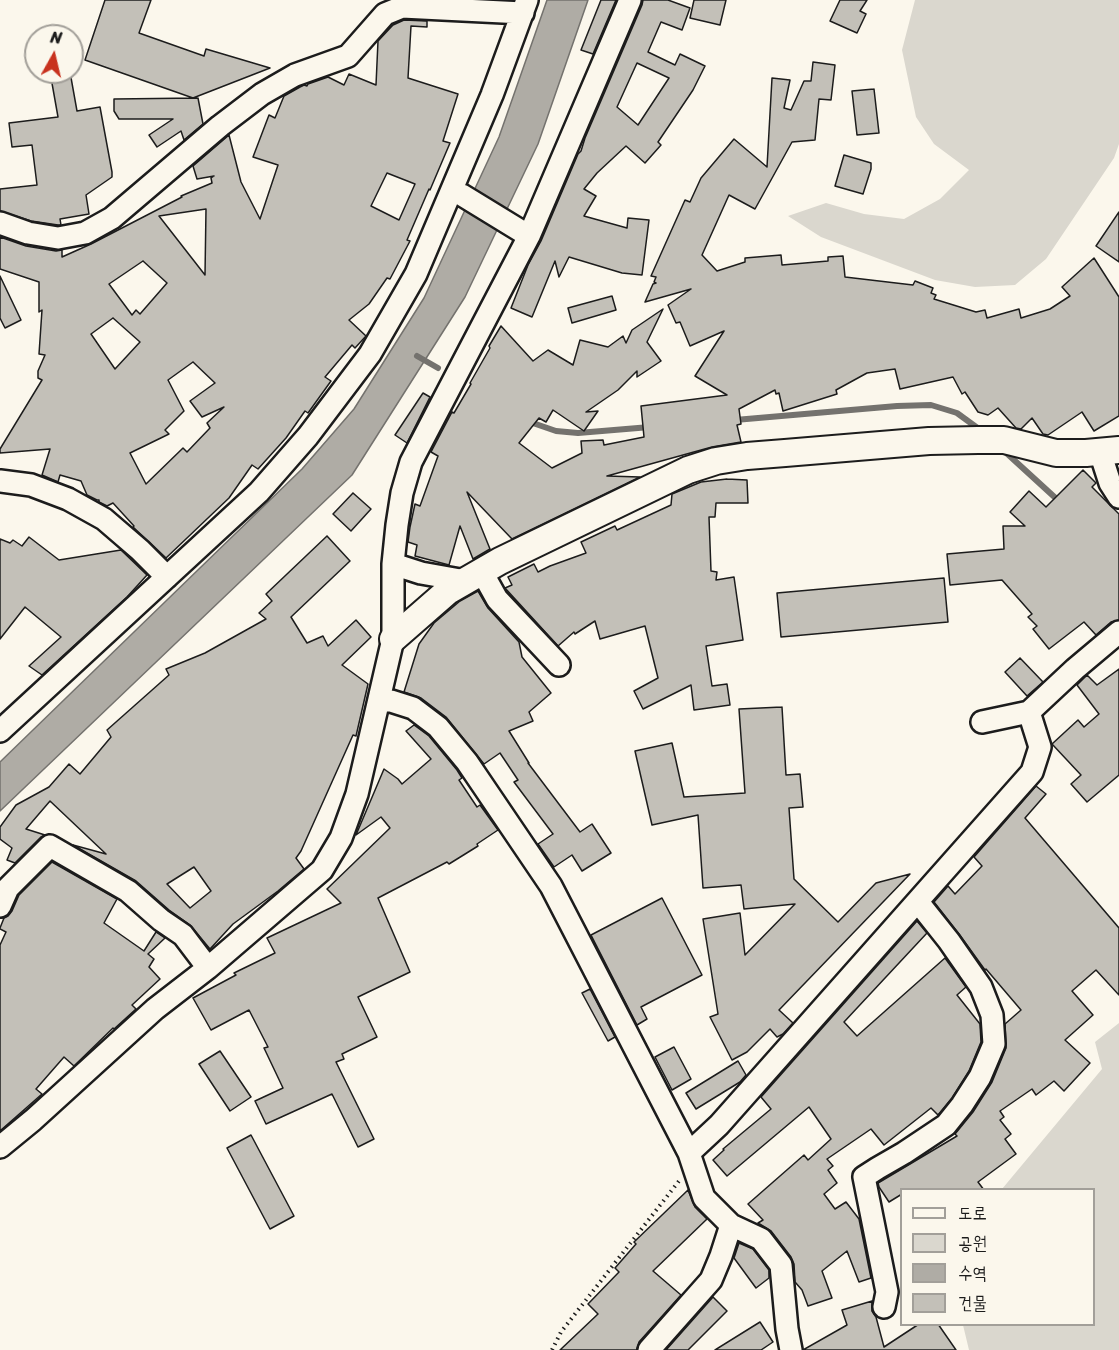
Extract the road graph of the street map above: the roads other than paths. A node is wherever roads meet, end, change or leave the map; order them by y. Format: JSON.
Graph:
{"nodes":[{"id":1,"x":630,"y":0,"type":"edge"},
{"id":2,"x":526,"y":7,"type":"edge"},
{"id":3,"x":457,"y":194,"type":"junction"},
{"id":4,"x":0,"y":223,"type":"edge"},
{"id":5,"x":523,"y":233,"type":"junction"},
{"id":6,"x":1109,"y":451,"type":"edge"},
{"id":7,"x":0,"y":481,"type":"edge"},
{"id":8,"x":1119,"y":497,"type":"edge"},
{"id":9,"x":393,"y":564,"type":"junction"},
{"id":10,"x":167,"y":577,"type":"junction"},
{"id":11,"x":474,"y":577,"type":"junction"},
{"id":12,"x":1119,"y":632,"type":"edge"},
{"id":13,"x":393,"y":639,"type":"junction"},
{"id":14,"x":559,"y":665,"type":"dead end"},
{"id":15,"x":379,"y":701,"type":"junction"},
{"id":16,"x":1029,"y":712,"type":"junction"},
{"id":17,"x":982,"y":722,"type":"dead end"},
{"id":18,"x":0,"y":731,"type":"edge"},
{"id":19,"x":918,"y":902,"type":"junction"},
{"id":20,"x":0,"y":906,"type":"edge"},
{"id":21,"x":208,"y":968,"type":"junction"},
{"id":22,"x":0,"y":1147,"type":"edge"},
{"id":23,"x":691,"y":1159,"type":"junction"},
{"id":24,"x":731,"y":1225,"type":"junction"},
{"id":25,"x":884,"y":1307,"type":"dead end"},
{"id":26,"x":649,"y":1350,"type":"edge"},
{"id":27,"x":791,"y":1350,"type":"edge"}],
"edges":[{"from":1,"to":5,"type":"street"},
{"from":2,"to":3,"type":"street"},
{"from":2,"to":4,"type":"street"},
{"from":3,"to":5,"type":"street"},
{"from":3,"to":10,"type":"street"},
{"from":5,"to":9,"type":"street"},
{"from":6,"to":8,"type":"street"},
{"from":6,"to":11,"type":"main road"},
{"from":7,"to":10,"type":"street"},
{"from":9,"to":11,"type":"street"},
{"from":9,"to":13,"type":"street"},
{"from":10,"to":18,"type":"street"},
{"from":11,"to":13,"type":"main road"},
{"from":11,"to":14,"type":"street"},
{"from":12,"to":16,"type":"street"},
{"from":13,"to":15,"type":"street"},
{"from":15,"to":21,"type":"street"},
{"from":15,"to":23,"type":"street"},
{"from":16,"to":17,"type":"street"},
{"from":16,"to":19,"type":"street"},
{"from":19,"to":23,"type":"street"},
{"from":19,"to":25,"type":"street"},
{"from":20,"to":21,"type":"street"},
{"from":21,"to":22,"type":"street"},
{"from":23,"to":24,"type":"street"},
{"from":24,"to":26,"type":"street"},
{"from":24,"to":27,"type":"street"}]}
